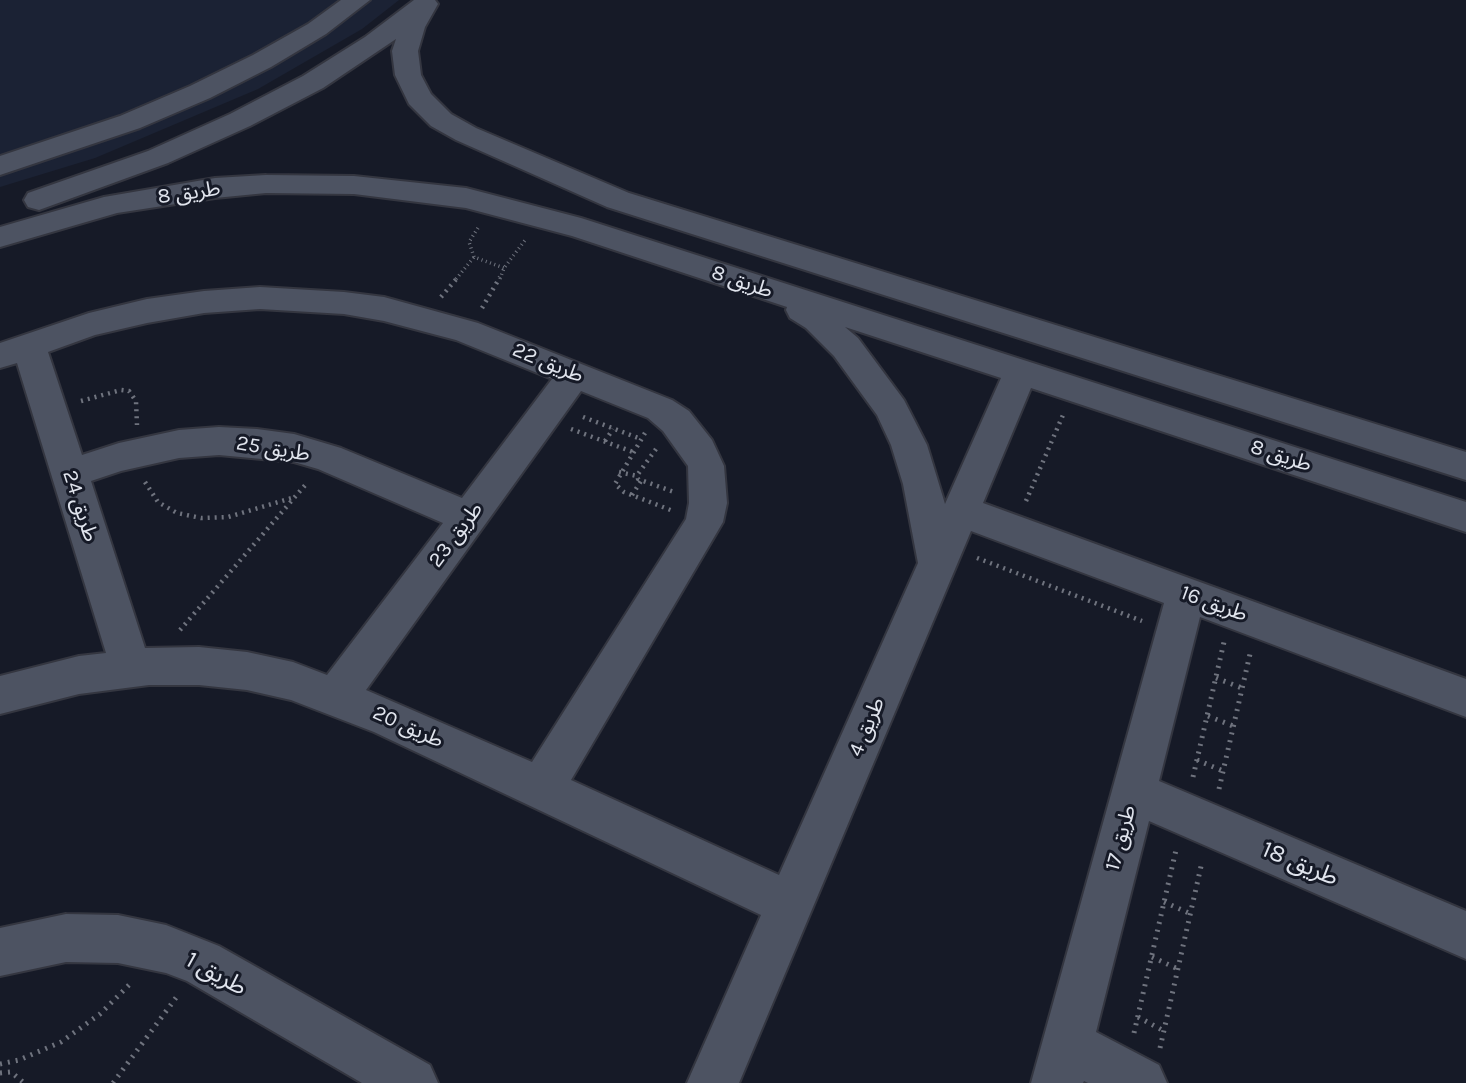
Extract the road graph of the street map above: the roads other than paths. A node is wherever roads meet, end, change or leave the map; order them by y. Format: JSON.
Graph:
{"nodes":[{"id":1,"x":357,"y":0,"type":"edge"},
{"id":2,"x":427,"y":2,"type":"edge"},
{"id":3,"x":0,"y":166,"type":"edge"},
{"id":4,"x":67,"y":191,"type":"junction"},
{"id":5,"x":618,"y":200,"type":"junction"},
{"id":6,"x":0,"y":212,"type":"edge"},
{"id":7,"x":0,"y":237,"type":"edge"},
{"id":8,"x":780,"y":295,"type":"junction"},
{"id":9,"x":15,"y":351,"type":"edge"},
{"id":10,"x":1021,"y":371,"type":"junction"},
{"id":11,"x":576,"y":373,"type":"junction"},
{"id":12,"x":1320,"y":418,"type":"junction"},
{"id":13,"x":1310,"y":465,"type":"junction"},
{"id":14,"x":1466,"y":466,"type":"edge"},
{"id":15,"x":69,"y":474,"type":"junction"},
{"id":16,"x":469,"y":517,"type":"junction"},
{"id":17,"x":1466,"y":517,"type":"edge"},
{"id":18,"x":948,"y":540,"type":"junction"},
{"id":19,"x":1181,"y":614,"type":"junction"},
{"id":20,"x":140,"y":666,"type":"junction"},
{"id":21,"x":0,"y":695,"type":"edge"},
{"id":22,"x":336,"y":697,"type":"junction"},
{"id":23,"x":1466,"y":698,"type":"edge"},
{"id":24,"x":541,"y":789,"type":"junction"},
{"id":25,"x":1133,"y":793,"type":"junction"},
{"id":26,"x":790,"y":904,"type":"junction"},
{"id":27,"x":1466,"y":935,"type":"edge"},
{"id":28,"x":0,"y":952,"type":"edge"},
{"id":29,"x":1062,"y":1063,"type":"edge"},
{"id":30,"x":412,"y":1083,"type":"edge"},
{"id":31,"x":713,"y":1083,"type":"edge"},
{"id":32,"x":1142,"y":1083,"type":"edge"}],
"edges":[{"from":1,"to":3,"type":"street"},
{"from":2,"to":4,"type":"street"},
{"from":2,"to":5,"type":"street"},
{"from":4,"to":5,"type":"street"},
{"from":4,"to":6,"type":"street"},
{"from":5,"to":12,"type":"street"},
{"from":7,"to":8,"type":"street","name":"طريق 8"},
{"from":8,"to":10,"type":"street","name":"طريق 8"},
{"from":8,"to":18,"type":"street"},
{"from":9,"to":11,"type":"street","name":"طريق 22"},
{"from":9,"to":15,"type":"street","name":"طريق 24"},
{"from":10,"to":13,"type":"street","name":"طريق 8"},
{"from":10,"to":18,"type":"street","name":"طريق 4"},
{"from":11,"to":16,"type":"street","name":"طريق 23"},
{"from":11,"to":24,"type":"street","name":"طريق 22"},
{"from":12,"to":13,"type":"street"},
{"from":12,"to":14,"type":"street"},
{"from":13,"to":17,"type":"street","name":"طريق 8"},
{"from":15,"to":16,"type":"street","name":"طريق 25"},
{"from":15,"to":20,"type":"street","name":"طريق 24"},
{"from":16,"to":22,"type":"street","name":"طريق 23"},
{"from":18,"to":19,"type":"street","name":"طريق 16"},
{"from":18,"to":26,"type":"street","name":"طريق 4"},
{"from":19,"to":23,"type":"street","name":"طريق 16"},
{"from":19,"to":25,"type":"street","name":"طريق 17"},
{"from":20,"to":21,"type":"street","name":"طريق 20"},
{"from":20,"to":22,"type":"street","name":"طريق 20"},
{"from":22,"to":24,"type":"street","name":"طريق 20"},
{"from":24,"to":26,"type":"street","name":"طريق 20"},
{"from":25,"to":27,"type":"street","name":"طريق 18"},
{"from":25,"to":29,"type":"street","name":"طريق 17"},
{"from":26,"to":31,"type":"street","name":"طريق 4"},
{"from":28,"to":30,"type":"street","name":"طريق 1"},
{"from":29,"to":32,"type":"street"}]}
